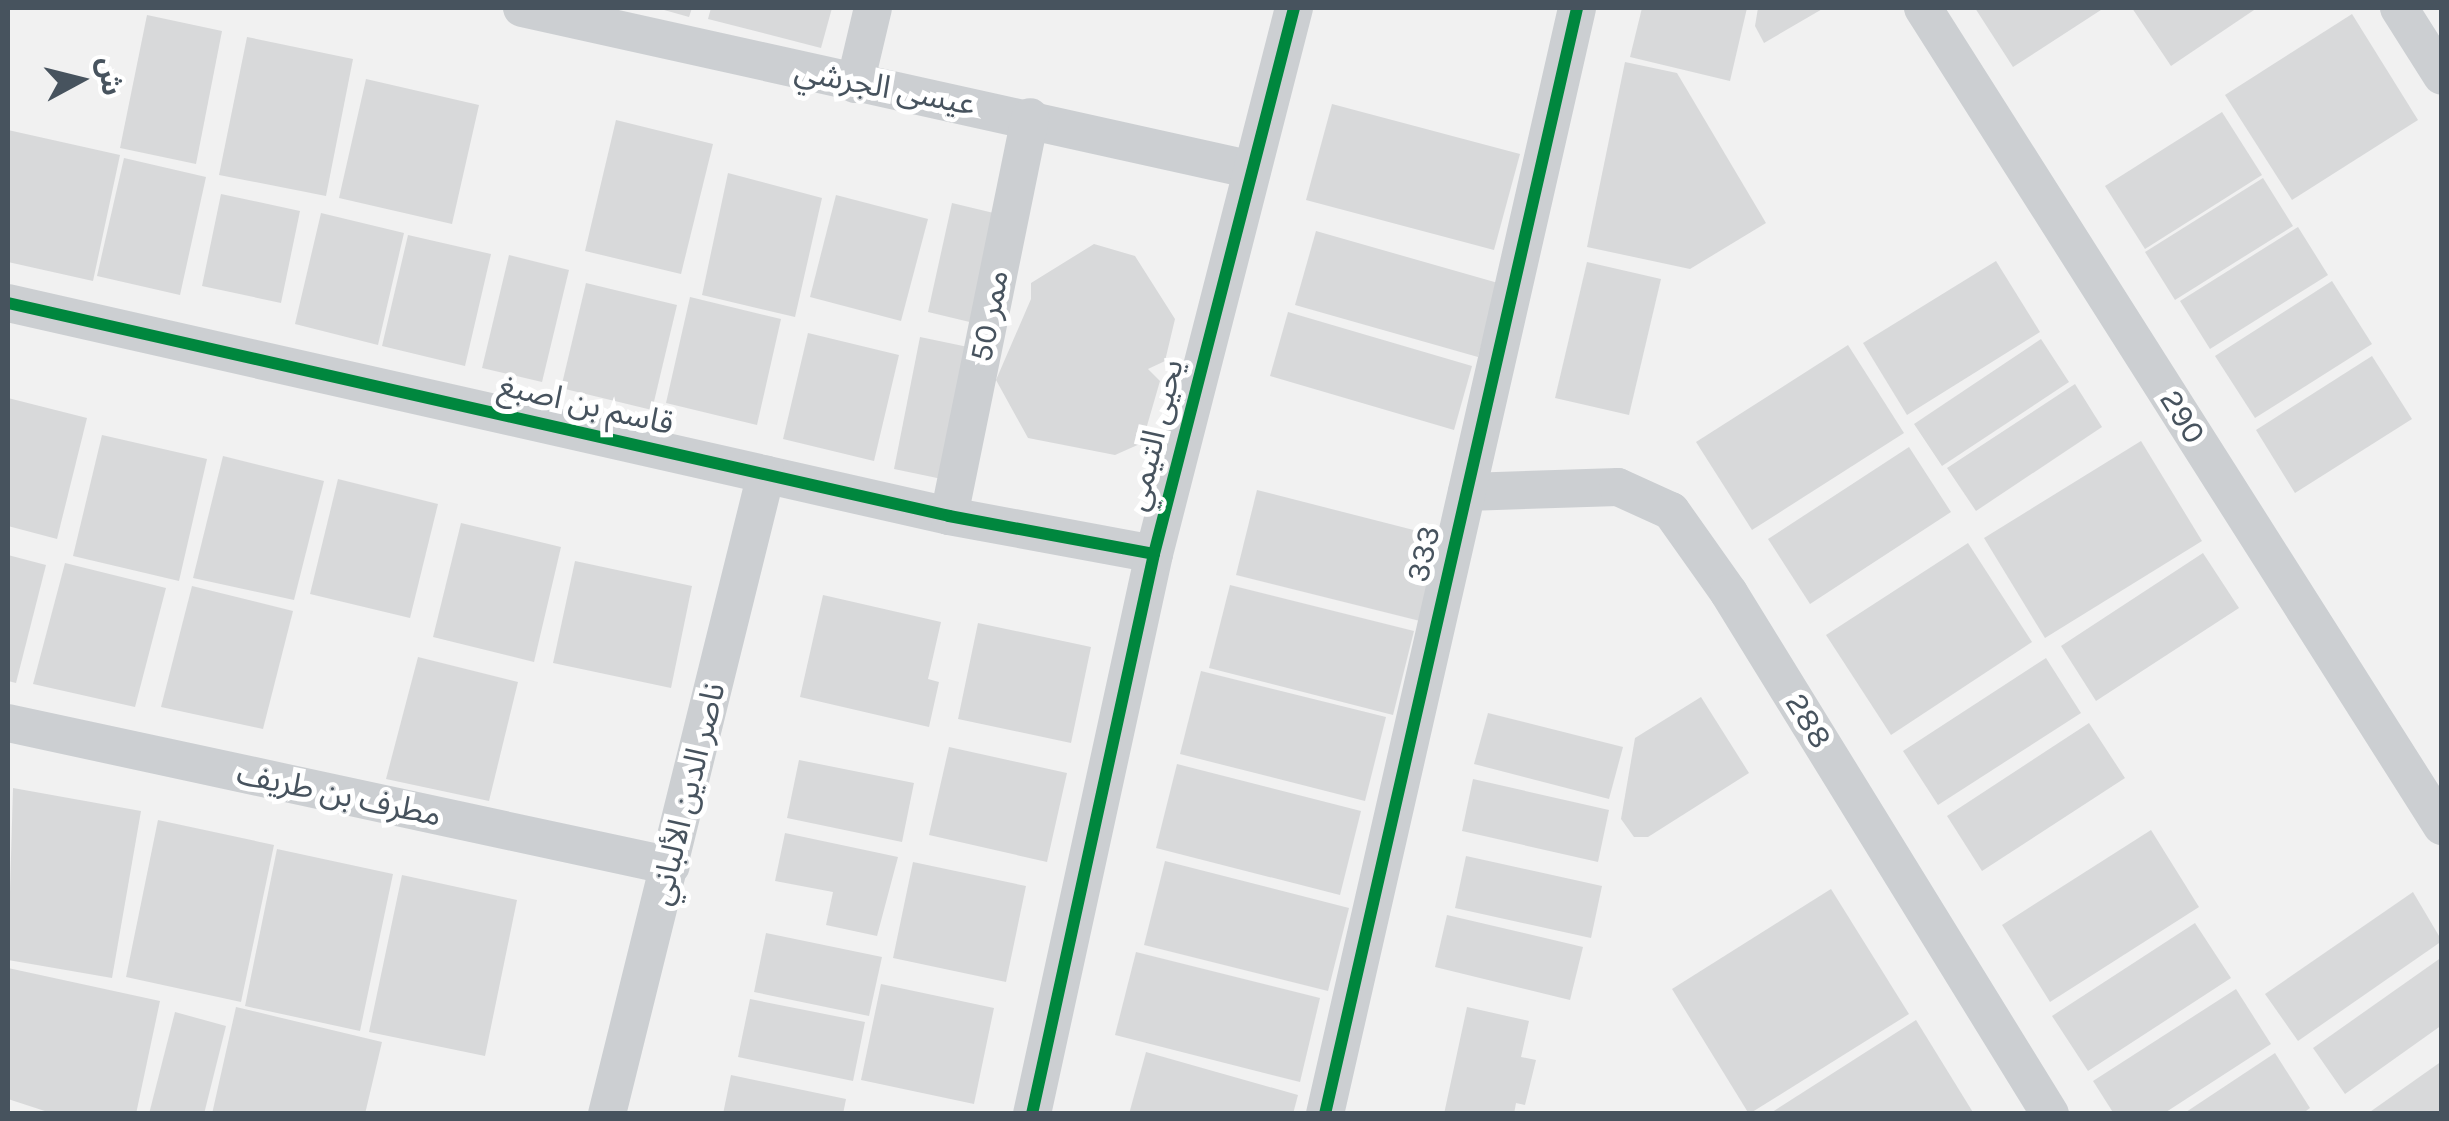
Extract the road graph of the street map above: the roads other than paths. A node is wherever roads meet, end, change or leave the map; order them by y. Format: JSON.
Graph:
{"nodes":[{"id":1,"x":522,"y":8,"type":"edge"},
{"id":2,"x":873,"y":8,"type":"edge"},
{"id":3,"x":1294,"y":8,"type":"edge"},
{"id":4,"x":1578,"y":8,"type":"edge"},
{"id":5,"x":1922,"y":8,"type":"edge"},
{"id":6,"x":2399,"y":8,"type":"edge"},
{"id":7,"x":2442,"y":76,"type":"edge"},
{"id":8,"x":855,"y":84,"type":"junction"},
{"id":9,"x":1030,"y":117,"type":"junction"},
{"id":10,"x":1248,"y":170,"type":"junction"},
{"id":11,"x":8,"y":303,"type":"edge"},
{"id":12,"x":766,"y":474,"type":"junction"},
{"id":13,"x":1466,"y":492,"type":"junction"},
{"id":14,"x":949,"y":516,"type":"junction"},
{"id":15,"x":1154,"y":554,"type":"junction"},
{"id":16,"x":8,"y":723,"type":"edge"},
{"id":17,"x":2442,"y":826,"type":"edge"},
{"id":18,"x":671,"y":866,"type":"junction"},
{"id":19,"x":608,"y":1114,"type":"edge"},
{"id":20,"x":1032,"y":1114,"type":"edge"},
{"id":21,"x":1325,"y":1114,"type":"edge"},
{"id":22,"x":2050,"y":1114,"type":"edge"}],
"edges":[{"from":1,"to":8,"type":"street","name":"عيسى الجرشي"},
{"from":2,"to":8,"type":"street"},
{"from":3,"to":10,"type":"street","name":"يحيى التيمي"},
{"from":4,"to":13,"type":"street","name":"333"},
{"from":5,"to":17,"type":"street","name":"290"},
{"from":6,"to":7,"type":"street"},
{"from":8,"to":9,"type":"street","name":"عيسى الجرشي"},
{"from":9,"to":10,"type":"street","name":"عيسى الجرشي"},
{"from":9,"to":14,"type":"street","name":"ممر 50"},
{"from":10,"to":15,"type":"street","name":"يحيى التيمي"},
{"from":11,"to":12,"type":"street","name":"قاسم بن اصبغ"},
{"from":12,"to":14,"type":"street","name":"قاسم بن اصبغ"},
{"from":12,"to":18,"type":"street","name":"ناصر الدين الألباني"},
{"from":13,"to":21,"type":"street","name":"333"},
{"from":13,"to":22,"type":"street","name":"288"},
{"from":14,"to":15,"type":"street","name":"قاسم بن اصبغ"},
{"from":15,"to":20,"type":"street","name":"يحيى التيمي"},
{"from":16,"to":18,"type":"street","name":"مطرف بن طريف"},
{"from":18,"to":19,"type":"street","name":"ناصر الدين الألباني"}]}
